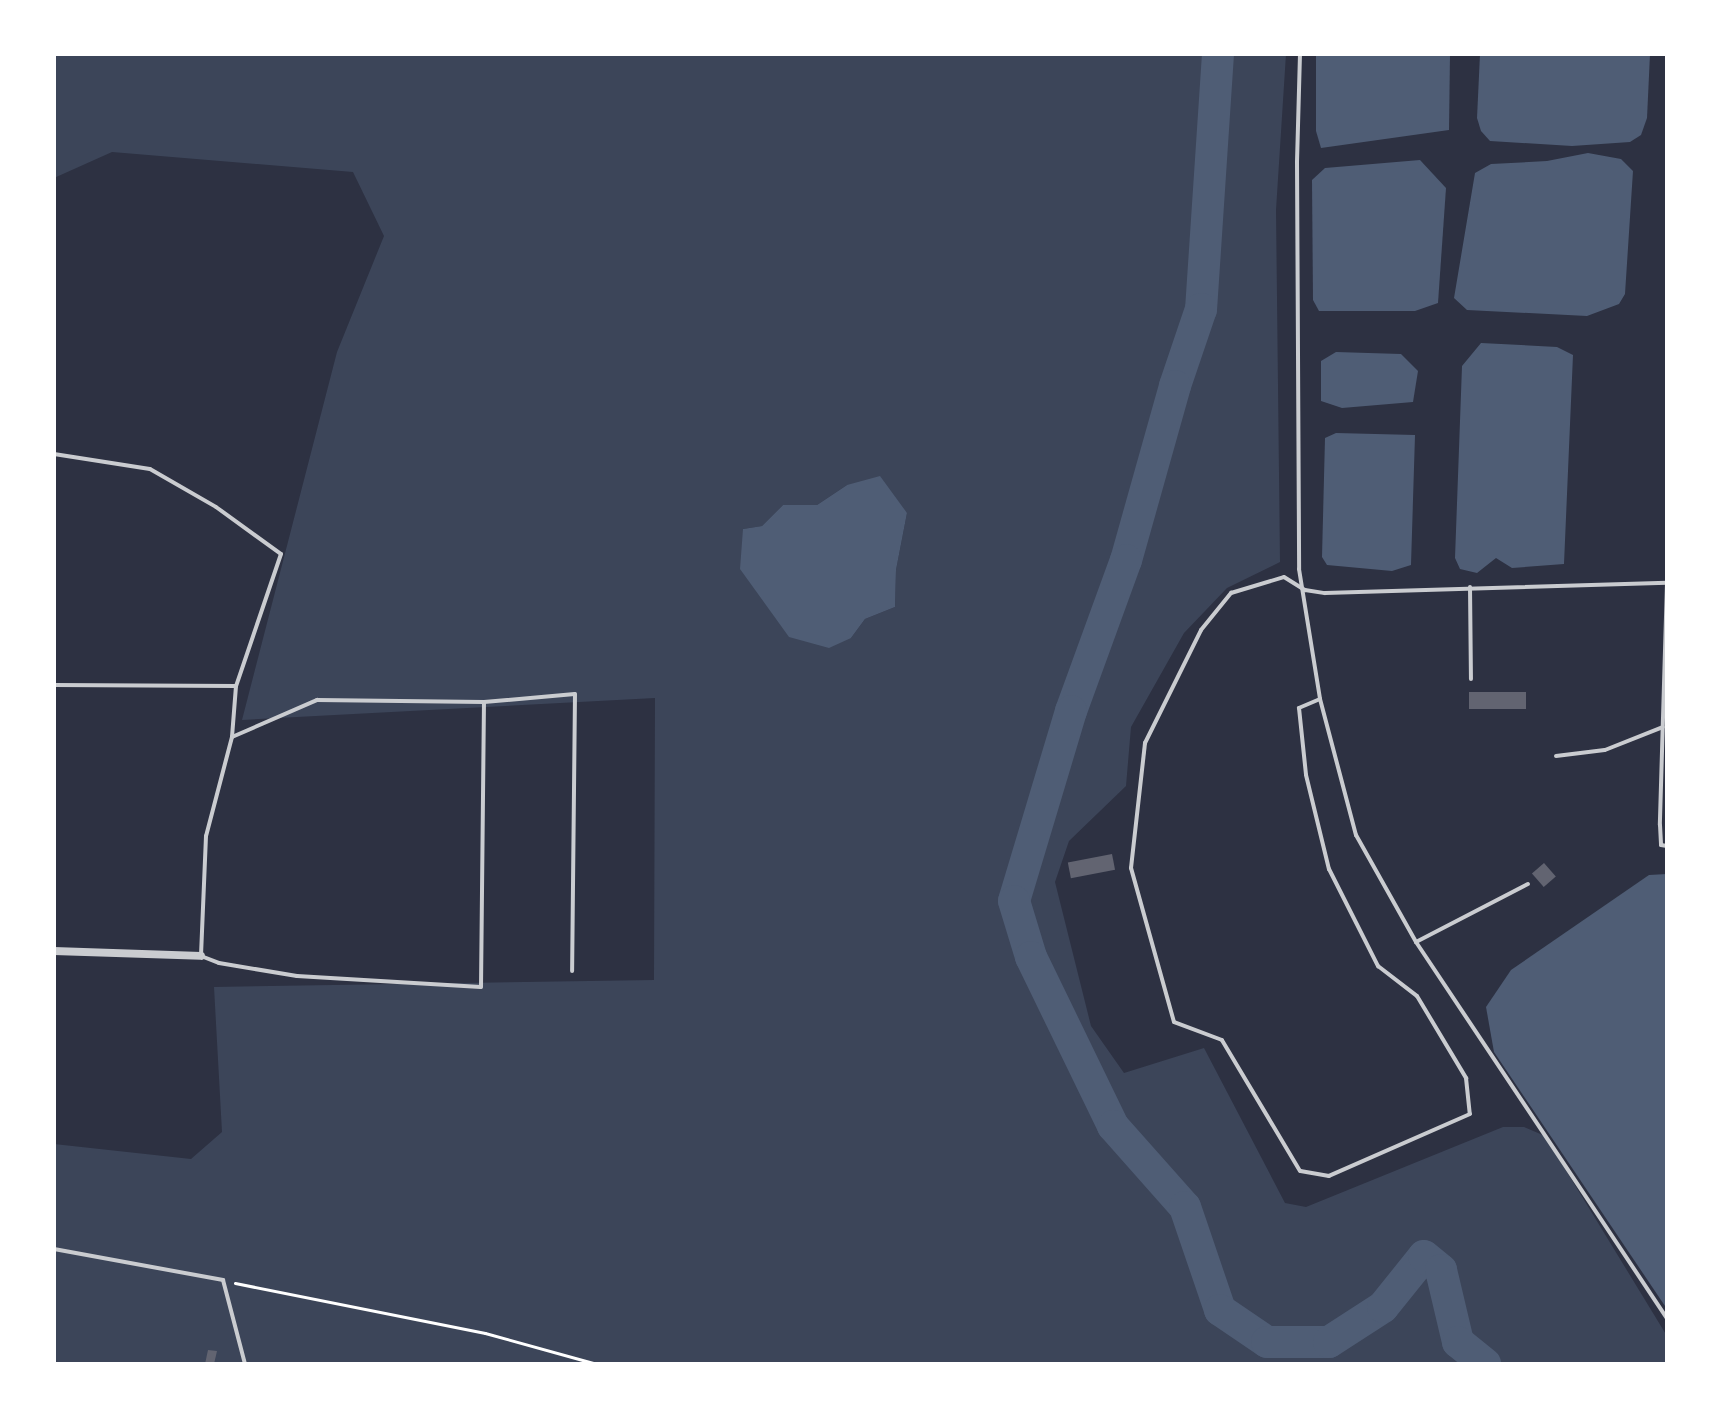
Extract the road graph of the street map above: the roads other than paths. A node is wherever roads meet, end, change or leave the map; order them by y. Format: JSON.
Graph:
{"nodes":[{"id":1,"x":1300,"y":54,"type":"edge"},
{"id":2,"x":54,"y":454,"type":"edge"},
{"id":3,"x":1667,"y":583,"type":"edge"},
{"id":4,"x":1470,"y":587,"type":"junction"},
{"id":5,"x":1305,"y":590,"type":"junction"},
{"id":6,"x":1471,"y":679,"type":"dead end"},
{"id":7,"x":54,"y":685,"type":"edge"},
{"id":8,"x":236,"y":686,"type":"junction"},
{"id":9,"x":1320,"y":699,"type":"junction"},
{"id":10,"x":484,"y":702,"type":"junction"},
{"id":11,"x":1663,"y":727,"type":"junction"},
{"id":12,"x":232,"y":737,"type":"junction"},
{"id":13,"x":1556,"y":756,"type":"dead end"},
{"id":14,"x":1667,"y":846,"type":"edge"},
{"id":15,"x":1528,"y":884,"type":"dead end"},
{"id":16,"x":1416,"y":942,"type":"junction"},
{"id":17,"x":54,"y":951,"type":"edge"},
{"id":18,"x":201,"y":956,"type":"junction"},
{"id":19,"x":572,"y":971,"type":"dead end"},
{"id":20,"x":54,"y":1249,"type":"edge"},
{"id":21,"x":1667,"y":1318,"type":"edge"},
{"id":22,"x":245,"y":1364,"type":"edge"}],
"edges":[{"from":1,"to":5,"type":"lane"},
{"from":2,"to":8,"type":"lane"},
{"from":3,"to":4,"type":"lane"},
{"from":3,"to":11,"type":"lane"},
{"from":4,"to":5,"type":"lane"},
{"from":4,"to":6,"type":"lane"},
{"from":5,"to":9,"type":"lane"},
{"from":5,"to":9,"type":"lane"},
{"from":7,"to":8,"type":"lane"},
{"from":8,"to":12,"type":"lane"},
{"from":9,"to":16,"type":"lane"},
{"from":10,"to":12,"type":"lane"},
{"from":10,"to":18,"type":"lane"},
{"from":10,"to":19,"type":"lane"},
{"from":11,"to":13,"type":"lane"},
{"from":11,"to":14,"type":"lane"},
{"from":12,"to":18,"type":"lane"},
{"from":15,"to":16,"type":"lane"},
{"from":16,"to":21,"type":"lane"},
{"from":17,"to":18,"type":"street"},
{"from":20,"to":22,"type":"lane"}]}
